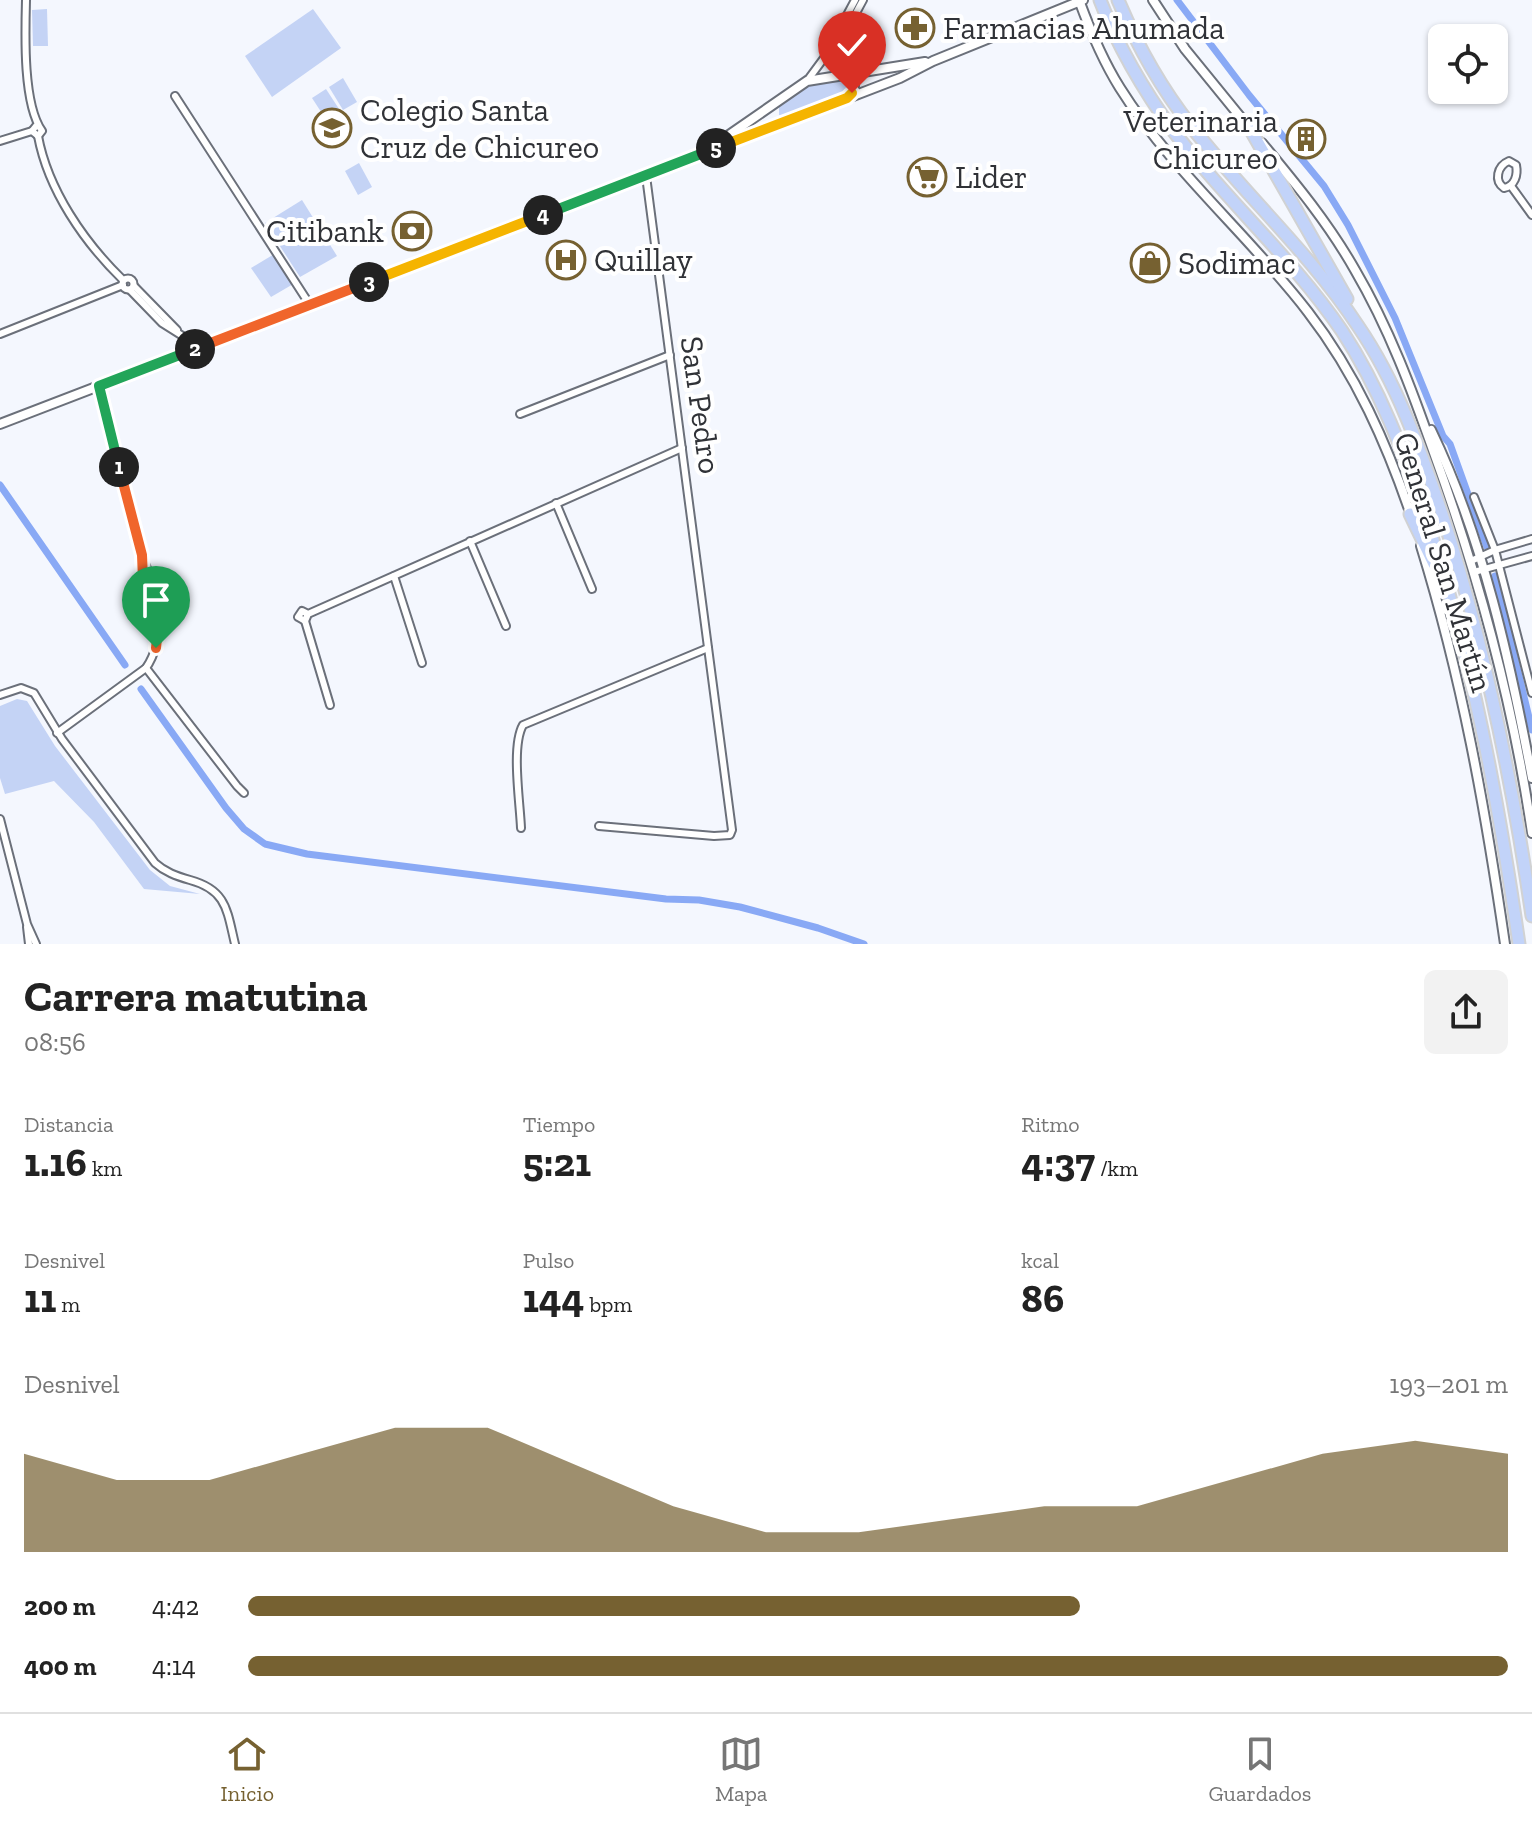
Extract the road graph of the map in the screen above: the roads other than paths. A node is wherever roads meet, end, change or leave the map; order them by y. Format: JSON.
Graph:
{"nodes":[{"id":1,"x":26,"y":0,"type":"edge"},
{"id":2,"x":855,"y":0,"type":"edge"},
{"id":3,"x":863,"y":0,"type":"edge"},
{"id":4,"x":1080,"y":0,"type":"edge"},
{"id":5,"x":1100,"y":0,"type":"edge"},
{"id":6,"x":1153,"y":0,"type":"edge"},
{"id":7,"x":1120,"y":3,"type":"edge"},
{"id":8,"x":933,"y":61,"type":"junction"},
{"id":9,"x":848,"y":74,"type":"junction"},
{"id":10,"x":807,"y":81,"type":"junction"},
{"id":11,"x":175,"y":96,"type":"dead end"},
{"id":12,"x":847,"y":98,"type":"junction"},
{"id":13,"x":778,"y":101,"type":"junction"},
{"id":14,"x":786,"y":121,"type":"junction"},
{"id":15,"x":1249,"y":127,"type":"junction"},
{"id":16,"x":35,"y":131,"type":"junction"},
{"id":17,"x":0,"y":141,"type":"edge"},
{"id":18,"x":699,"y":154,"type":"junction"},
{"id":19,"x":646,"y":176,"type":"junction"},
{"id":20,"x":1511,"y":186,"type":"dead end"},
{"id":21,"x":1532,"y":215,"type":"edge"},
{"id":22,"x":128,"y":285,"type":"junction"},
{"id":23,"x":310,"y":305,"type":"junction"},
{"id":24,"x":0,"y":334,"type":"edge"},
{"id":25,"x":1369,"y":343,"type":"junction"},
{"id":26,"x":200,"y":347,"type":"junction"},
{"id":27,"x":670,"y":355,"type":"junction"},
{"id":28,"x":99,"y":386,"type":"junction"},
{"id":29,"x":520,"y":414,"type":"dead end"},
{"id":30,"x":0,"y":424,"type":"edge"},
{"id":31,"x":682,"y":448,"type":"junction"},
{"id":32,"x":1474,"y":497,"type":"dead end"},
{"id":33,"x":556,"y":503,"type":"junction"},
{"id":34,"x":1410,"y":514,"type":"junction"},
{"id":35,"x":1532,"y":539,"type":"edge"},
{"id":36,"x":470,"y":541,"type":"junction"},
{"id":37,"x":1495,"y":550,"type":"junction"},
{"id":38,"x":1532,"y":556,"type":"edge"},
{"id":39,"x":1475,"y":559,"type":"junction"},
{"id":40,"x":1499,"y":566,"type":"junction"},
{"id":41,"x":1478,"y":571,"type":"junction"},
{"id":42,"x":394,"y":576,"type":"junction"},
{"id":43,"x":592,"y":589,"type":"dead end"},
{"id":44,"x":1450,"y":596,"type":"junction"},
{"id":45,"x":506,"y":626,"type":"dead end"},
{"id":46,"x":708,"y":644,"type":"junction"},
{"id":47,"x":422,"y":663,"type":"dead end"},
{"id":48,"x":146,"y":668,"type":"junction"},
{"id":49,"x":1532,"y":693,"type":"edge"},
{"id":50,"x":0,"y":695,"type":"edge"},
{"id":51,"x":330,"y":705,"type":"dead end"},
{"id":52,"x":57,"y":733,"type":"junction"},
{"id":53,"x":1532,"y":778,"type":"edge"},
{"id":54,"x":244,"y":793,"type":"dead end"},
{"id":55,"x":1529,"y":794,"type":"edge"},
{"id":56,"x":1530,"y":808,"type":"edge"},
{"id":57,"x":0,"y":819,"type":"edge"},
{"id":58,"x":599,"y":826,"type":"dead end"},
{"id":59,"x":521,"y":828,"type":"dead end"},
{"id":60,"x":1532,"y":833,"type":"edge"},
{"id":61,"x":1532,"y":916,"type":"edge"},
{"id":62,"x":27,"y":924,"type":"junction"},
{"id":63,"x":29,"y":944,"type":"edge"},
{"id":64,"x":36,"y":944,"type":"edge"},
{"id":65,"x":235,"y":944,"type":"edge"},
{"id":66,"x":1505,"y":944,"type":"edge"},
{"id":67,"x":1519,"y":944,"type":"edge"}],
"edges":[{"from":1,"to":16,"type":"street"},
{"from":2,"to":10,"type":"street"},
{"from":3,"to":9,"type":"street"},
{"from":4,"to":8,"type":"main road"},
{"from":4,"to":34,"type":"main road","name":"General San Martín"},
{"from":5,"to":44,"type":"highway"},
{"from":6,"to":15,"type":"main road","name":"General San Martín"},
{"from":7,"to":25,"type":"highway"},
{"from":8,"to":9,"type":"main road"},
{"from":8,"to":12,"type":"main road"},
{"from":9,"to":10,"type":"main road"},
{"from":9,"to":12,"type":"main road"},
{"from":10,"to":13,"type":"main road"},
{"from":11,"to":23,"type":"street"},
{"from":12,"to":14,"type":"main road"},
{"from":13,"to":14,"type":"main road"},
{"from":13,"to":18,"type":"main road"},
{"from":14,"to":18,"type":"main road"},
{"from":15,"to":25,"type":"highway"},
{"from":15,"to":39,"type":"main road","name":"General San Martín"},
{"from":16,"to":17,"type":"street"},
{"from":16,"to":22,"type":"street"},
{"from":18,"to":19,"type":"main road"},
{"from":19,"to":23,"type":"main road"},
{"from":19,"to":27,"type":"street","name":"San Pedro"},
{"from":20,"to":21,"type":"street"},
{"from":22,"to":24,"type":"street"},
{"from":22,"to":26,"type":"street"},
{"from":23,"to":26,"type":"main road"},
{"from":25,"to":61,"type":"highway"},
{"from":26,"to":28,"type":"main road"},
{"from":27,"to":29,"type":"street"},
{"from":27,"to":31,"type":"street","name":"San Pedro"},
{"from":28,"to":30,"type":"main road"},
{"from":28,"to":48,"type":"street"},
{"from":31,"to":33,"type":"street"},
{"from":31,"to":46,"type":"street","name":"San Pedro"},
{"from":32,"to":37,"type":"street"},
{"from":33,"to":36,"type":"street"},
{"from":33,"to":43,"type":"street"},
{"from":34,"to":44,"type":"highway"},
{"from":34,"to":66,"type":"main road","name":"General San Martín"},
{"from":35,"to":37,"type":"street"},
{"from":36,"to":42,"type":"street"},
{"from":36,"to":45,"type":"street"},
{"from":37,"to":39,"type":"street"},
{"from":37,"to":40,"type":"street"},
{"from":38,"to":40,"type":"street"},
{"from":39,"to":41,"type":"main road","name":"General San Martín"},
{"from":40,"to":41,"type":"street"},
{"from":40,"to":49,"type":"street"},
{"from":41,"to":53,"type":"main road","name":"General San Martín"},
{"from":41,"to":55,"type":"main road","name":"General San Martín"},
{"from":42,"to":47,"type":"street"},
{"from":42,"to":51,"type":"street"},
{"from":44,"to":67,"type":"highway"},
{"from":46,"to":58,"type":"street","name":"San Pedro"},
{"from":46,"to":59,"type":"street"},
{"from":48,"to":52,"type":"street"},
{"from":48,"to":54,"type":"street"},
{"from":50,"to":52,"type":"street"},
{"from":52,"to":65,"type":"street"},
{"from":55,"to":56,"type":"main road","name":"General San Martín"},
{"from":56,"to":60,"type":"main road","name":"General San Martín"},
{"from":57,"to":62,"type":"street"},
{"from":62,"to":63,"type":"street"},
{"from":62,"to":64,"type":"street"}]}
